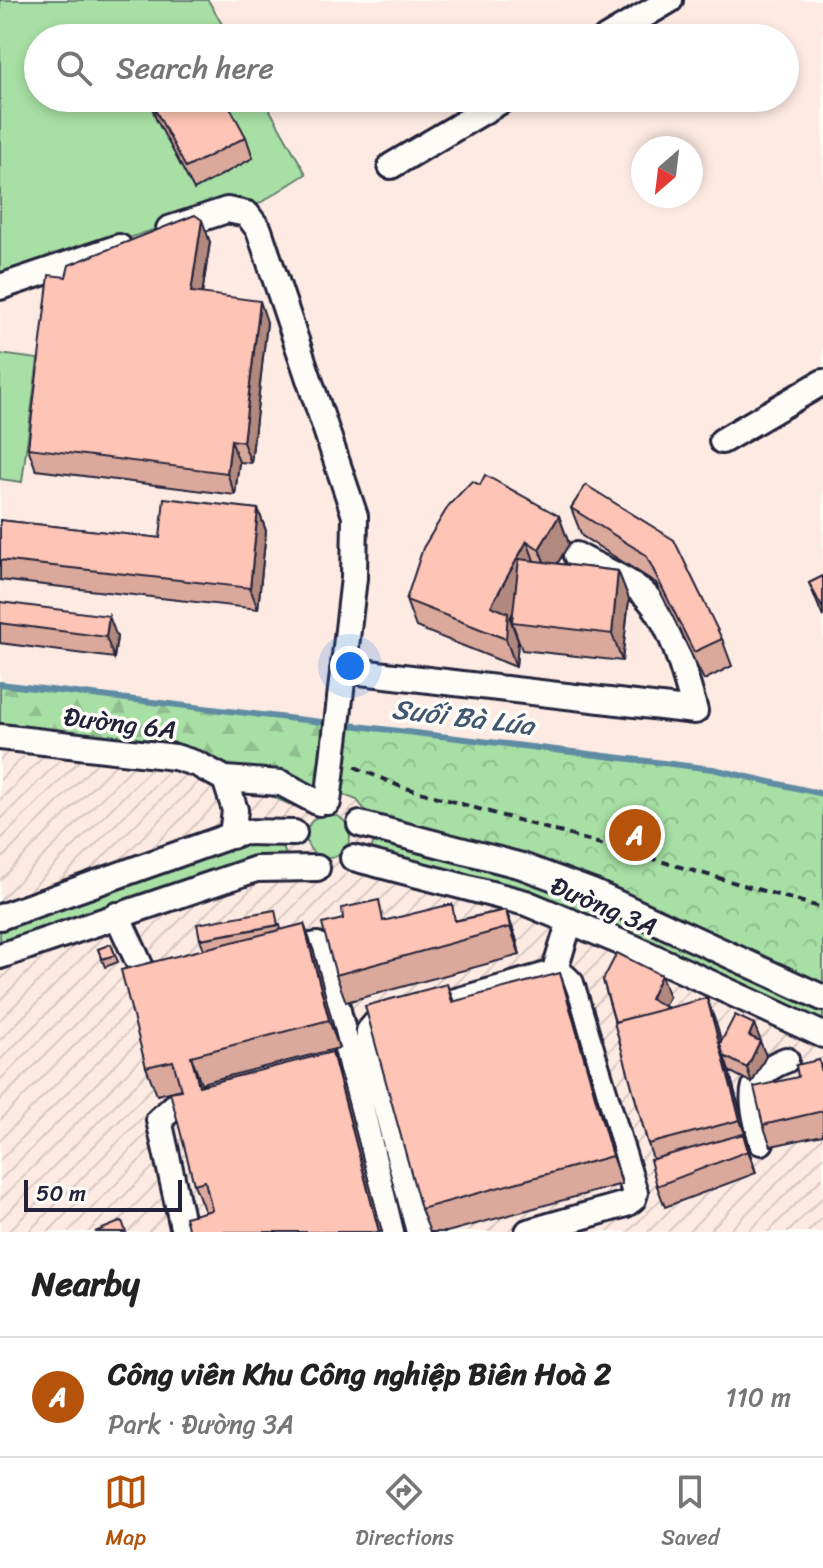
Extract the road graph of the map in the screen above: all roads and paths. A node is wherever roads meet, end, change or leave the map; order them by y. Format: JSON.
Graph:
{"nodes":[{"id":1,"x":670,"y":0,"type":"edge"},
{"id":2,"x":630,"y":24,"type":"edge"},
{"id":3,"x":482,"y":112,"type":"edge"},
{"id":4,"x":391,"y":166,"type":"dead end"},
{"id":5,"x":0,"y":287,"type":"edge"},
{"id":6,"x":823,"y":382,"type":"edge"},
{"id":7,"x":722,"y":441,"type":"dead end"},
{"id":8,"x":576,"y":555,"type":"dead end"},
{"id":9,"x":343,"y":670,"type":"junction"},
{"id":10,"x":0,"y":737,"type":"edge"},
{"id":11,"x":334,"y":754,"type":"junction"},
{"id":12,"x":225,"y":779,"type":"junction"},
{"id":13,"x":324,"y":802,"type":"junction"},
{"id":14,"x":360,"y":824,"type":"junction"},
{"id":15,"x":294,"y":833,"type":"junction"},
{"id":16,"x":232,"y":836,"type":"junction"},
{"id":17,"x":353,"y":858,"type":"junction"},
{"id":18,"x":317,"y":868,"type":"junction"},
{"id":19,"x":823,"y":908,"type":"edge"},
{"id":20,"x":117,"y":915,"type":"junction"},
{"id":21,"x":0,"y":917,"type":"edge"},
{"id":22,"x":570,"y":921,"type":"junction"},
{"id":23,"x":0,"y":956,"type":"edge"},
{"id":24,"x":264,"y":956,"type":"edge"},
{"id":25,"x":554,"y":973,"type":"junction"},
{"id":26,"x":191,"y":975,"type":"edge"},
{"id":27,"x":823,"y":998,"type":"edge"},
{"id":28,"x":798,"y":1023,"type":"junction"},
{"id":29,"x":823,"y":1035,"type":"edge"},
{"id":30,"x":349,"y":1057,"type":"junction"},
{"id":31,"x":786,"y":1060,"type":"junction"},
{"id":32,"x":320,"y":1065,"type":"edge"},
{"id":33,"x":800,"y":1082,"type":"edge"},
{"id":34,"x":233,"y":1090,"type":"edge"},
{"id":35,"x":761,"y":1142,"type":"edge"},
{"id":36,"x":184,"y":1232,"type":"edge"},
{"id":37,"x":391,"y":1232,"type":"edge"},
{"id":38,"x":419,"y":1232,"type":"edge"},
{"id":39,"x":528,"y":1232,"type":"edge"}],
"edges":[{"from":1,"to":2,"type":"street"},
{"from":3,"to":4,"type":"street"},
{"from":5,"to":9,"type":"street"},
{"from":6,"to":7,"type":"street"},
{"from":8,"to":9,"type":"street"},
{"from":9,"to":11,"type":"street"},
{"from":10,"to":12,"type":"street","name":"Đường 6A"},
{"from":11,"to":13,"type":"street"},
{"from":11,"to":19,"type":"path"},
{"from":12,"to":13,"type":"street","name":"Đường 6A"},
{"from":12,"to":16,"type":"street"},
{"from":13,"to":14,"type":"street"},
{"from":13,"to":15,"type":"street"},
{"from":14,"to":17,"type":"street"},
{"from":14,"to":27,"type":"street","name":"Đường 3A"},
{"from":15,"to":16,"type":"street"},
{"from":15,"to":18,"type":"street"},
{"from":16,"to":21,"type":"street"},
{"from":17,"to":18,"type":"street"},
{"from":17,"to":22,"type":"street","name":"Đường 3A"},
{"from":18,"to":20,"type":"street"},
{"from":20,"to":23,"type":"street"},
{"from":20,"to":26,"type":"street"},
{"from":22,"to":25,"type":"street"},
{"from":22,"to":28,"type":"street","name":"Đường 3A"},
{"from":24,"to":30,"type":"street"},
{"from":25,"to":38,"type":"street"},
{"from":25,"to":39,"type":"street"},
{"from":28,"to":29,"type":"street","name":"Đường 3A"},
{"from":28,"to":31,"type":"street"},
{"from":30,"to":32,"type":"street"},
{"from":30,"to":37,"type":"street"},
{"from":31,"to":33,"type":"street"},
{"from":31,"to":35,"type":"street"},
{"from":34,"to":36,"type":"street"}]}
